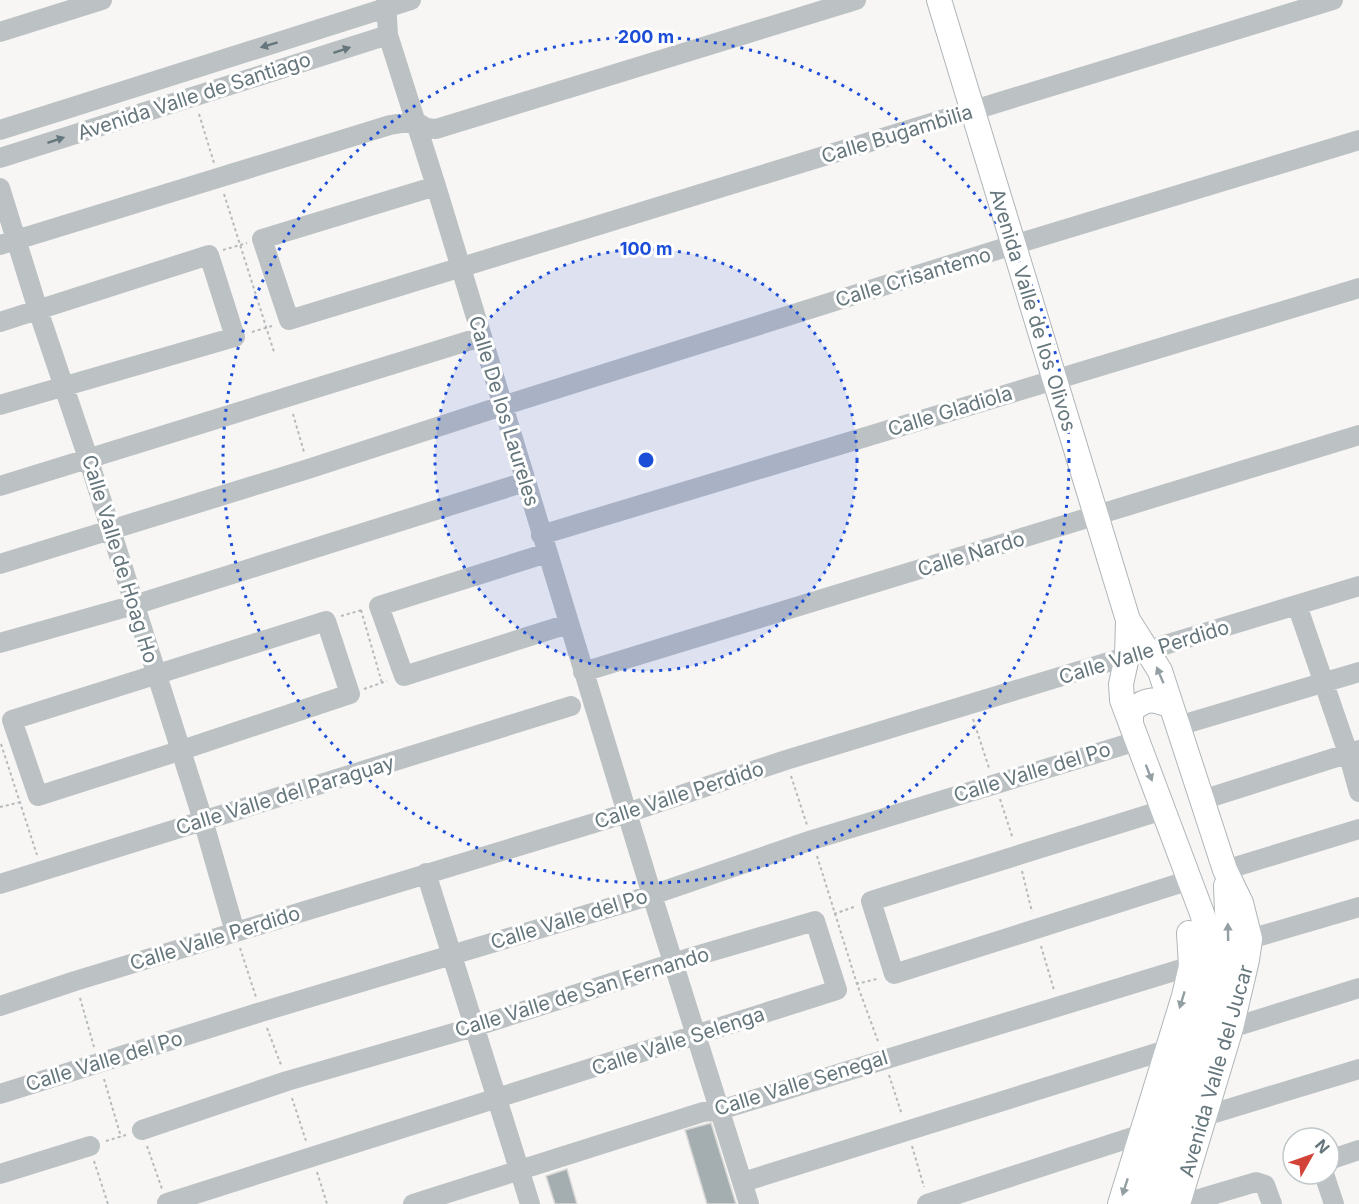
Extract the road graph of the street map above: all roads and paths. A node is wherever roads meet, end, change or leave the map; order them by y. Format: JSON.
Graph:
{"nodes":[{"id":1,"x":102,"y":0,"type":"edge"},
{"id":2,"x":411,"y":0,"type":"edge"},
{"id":3,"x":856,"y":0,"type":"edge"},
{"id":4,"x":939,"y":0,"type":"edge"},
{"id":5,"x":1333,"y":0,"type":"edge"},
{"id":6,"x":385,"y":4,"type":"edge"},
{"id":7,"x":0,"y":32,"type":"edge"},
{"id":8,"x":388,"y":35,"type":"junction"},
{"id":9,"x":193,"y":97,"type":"junction"},
{"id":10,"x":973,"y":110,"type":"junction"},
{"id":11,"x":415,"y":121,"type":"junction"},
{"id":12,"x":0,"y":130,"type":"edge"},
{"id":13,"x":1359,"y":140,"type":"edge"},
{"id":14,"x":0,"y":158,"type":"edge"},
{"id":15,"x":219,"y":179,"type":"junction"},
{"id":16,"x":436,"y":186,"type":"junction"},
{"id":17,"x":0,"y":188,"type":"edge"},
{"id":18,"x":262,"y":239,"type":"junction"},
{"id":19,"x":8,"y":243,"type":"edge"},
{"id":20,"x":241,"y":244,"type":"junction"},
{"id":21,"x":1014,"y":245,"type":"junction"},
{"id":22,"x":209,"y":255,"type":"junction"},
{"id":23,"x":460,"y":268,"type":"junction"},
{"id":24,"x":1359,"y":288,"type":"edge"},
{"id":25,"x":38,"y":310,"type":"junction"},
{"id":26,"x":289,"y":320,"type":"junction"},
{"id":27,"x":0,"y":322,"type":"edge"},
{"id":28,"x":267,"y":328,"type":"junction"},
{"id":29,"x":236,"y":337,"type":"junction"},
{"id":30,"x":482,"y":337,"type":"junction"},
{"id":31,"x":274,"y":352,"type":"dead end"},
{"id":32,"x":1054,"y":380,"type":"junction"},
{"id":33,"x":65,"y":386,"type":"junction"},
{"id":34,"x":288,"y":396,"type":"junction"},
{"id":35,"x":0,"y":405,"type":"edge"},
{"id":36,"x":502,"y":406,"type":"junction"},
{"id":37,"x":1359,"y":435,"type":"edge"},
{"id":38,"x":88,"y":458,"type":"junction"},
{"id":39,"x":308,"y":470,"type":"junction"},
{"id":40,"x":525,"y":482,"type":"junction"},
{"id":41,"x":0,"y":486,"type":"edge"},
{"id":42,"x":1096,"y":517,"type":"junction"},
{"id":43,"x":111,"y":531,"type":"junction"},
{"id":44,"x":544,"y":544,"type":"junction"},
{"id":45,"x":0,"y":564,"type":"edge"},
{"id":46,"x":1359,"y":586,"type":"edge"},
{"id":47,"x":134,"y":605,"type":"junction"},
{"id":48,"x":1297,"y":605,"type":"junction"},
{"id":49,"x":370,"y":608,"type":"junction"},
{"id":50,"x":326,"y":621,"type":"junction"},
{"id":51,"x":568,"y":624,"type":"junction"},
{"id":52,"x":0,"y":643,"type":"edge"},
{"id":53,"x":1137,"y":654,"type":"junction"},
{"id":54,"x":583,"y":672,"type":"junction"},
{"id":55,"x":1359,"y":672,"type":"edge"},
{"id":56,"x":156,"y":676,"type":"junction"},
{"id":57,"x":404,"y":676,"type":"junction"},
{"id":58,"x":382,"y":683,"type":"junction"},
{"id":59,"x":1324,"y":683,"type":"junction"},
{"id":60,"x":350,"y":694,"type":"junction"},
{"id":61,"x":571,"y":706,"type":"dead end"},
{"id":62,"x":1175,"y":716,"type":"junction"},
{"id":63,"x":1134,"y":732,"type":"junction"},
{"id":64,"x":0,"y":741,"type":"edge"},
{"id":65,"x":1353,"y":751,"type":"edge"},
{"id":66,"x":179,"y":752,"type":"junction"},
{"id":67,"x":786,"y":760,"type":"junction"},
{"id":68,"x":1359,"y":792,"type":"edge"},
{"id":69,"x":29,"y":799,"type":"junction"},
{"id":70,"x":1202,"y":800,"type":"junction"},
{"id":71,"x":0,"y":807,"type":"edge"},
{"id":72,"x":1163,"y":810,"type":"junction"},
{"id":73,"x":627,"y":813,"type":"junction"},
{"id":74,"x":202,"y":820,"type":"junction"},
{"id":75,"x":1359,"y":829,"type":"edge"},
{"id":76,"x":812,"y":840,"type":"junction"},
{"id":77,"x":1225,"y":870,"type":"junction"},
{"id":78,"x":42,"y":871,"type":"junction"},
{"id":79,"x":426,"y":873,"type":"junction"},
{"id":80,"x":1190,"y":880,"type":"junction"},
{"id":81,"x":0,"y":884,"type":"edge"},
{"id":82,"x":652,"y":895,"type":"junction"},
{"id":83,"x":871,"y":901,"type":"junction"},
{"id":84,"x":1359,"y":907,"type":"edge"},
{"id":85,"x":835,"y":914,"type":"junction"},
{"id":86,"x":814,"y":921,"type":"junction"},
{"id":87,"x":235,"y":932,"type":"junction"},
{"id":88,"x":1250,"y":939,"type":"junction"},
{"id":89,"x":451,"y":955,"type":"junction"},
{"id":90,"x":674,"y":963,"type":"junction"},
{"id":91,"x":1191,"y":966,"type":"junction"},
{"id":92,"x":894,"y":974,"type":"junction"},
{"id":93,"x":857,"y":984,"type":"junction"},
{"id":94,"x":1359,"y":988,"type":"edge"},
{"id":95,"x":837,"y":990,"type":"junction"},
{"id":96,"x":0,"y":1006,"type":"edge"},
{"id":97,"x":474,"y":1027,"type":"junction"},
{"id":98,"x":1231,"y":1028,"type":"junction"},
{"id":99,"x":696,"y":1036,"type":"junction"},
{"id":100,"x":1166,"y":1050,"type":"junction"},
{"id":101,"x":884,"y":1058,"type":"junction"},
{"id":102,"x":1359,"y":1069,"type":"edge"},
{"id":103,"x":1183,"y":1088,"type":"junction"},
{"id":104,"x":0,"y":1094,"type":"edge"},
{"id":105,"x":496,"y":1099,"type":"junction"},
{"id":106,"x":720,"y":1110,"type":"junction"},
{"id":107,"x":1204,"y":1116,"type":"junction"},
{"id":108,"x":142,"y":1130,"type":"junction"},
{"id":109,"x":908,"y":1131,"type":"junction"},
{"id":110,"x":1142,"y":1134,"type":"junction"},
{"id":111,"x":90,"y":1146,"type":"junction"},
{"id":112,"x":1359,"y":1150,"type":"edge"},
{"id":113,"x":1341,"y":1156,"type":"edge"},
{"id":114,"x":520,"y":1171,"type":"junction"},
{"id":115,"x":0,"y":1174,"type":"edge"},
{"id":116,"x":743,"y":1182,"type":"junction"},
{"id":117,"x":1328,"y":1186,"type":"edge"},
{"id":118,"x":167,"y":1203,"type":"edge"},
{"id":119,"x":108,"y":1204,"type":"edge"},
{"id":120,"x":413,"y":1204,"type":"edge"},
{"id":121,"x":530,"y":1204,"type":"edge"},
{"id":122,"x":749,"y":1204,"type":"edge"},
{"id":123,"x":928,"y":1204,"type":"edge"},
{"id":124,"x":1120,"y":1204,"type":"edge"},
{"id":125,"x":1140,"y":1204,"type":"edge"},
{"id":126,"x":1159,"y":1204,"type":"edge"},
{"id":127,"x":1180,"y":1204,"type":"edge"},
{"id":128,"x":1272,"y":1204,"type":"edge"},
{"id":129,"x":1334,"y":1204,"type":"edge"}],
"edges":[{"from":1,"to":7,"type":"street"},
{"from":2,"to":6,"type":"street","name":"Avenida Valle de Santiago"},
{"from":3,"to":11,"type":"street"},
{"from":4,"to":10,"type":"main road","name":"Avenida Valle de los Olivos"},
{"from":5,"to":10,"type":"street","name":"Calle Bugambilia"},
{"from":6,"to":8,"type":"street","name":"Calle De los Laureles"},
{"from":6,"to":12,"type":"street","name":"Avenida Valle de Santiago","one_way":true},
{"from":9,"to":8,"type":"street","name":"Avenida Valle de Santiago","one_way":true},
{"from":8,"to":11,"type":"street","name":"Calle De los Laureles"},
{"from":14,"to":9,"type":"street","name":"Avenida Valle de Santiago","one_way":true},
{"from":9,"to":15,"type":"path"},
{"from":10,"to":21,"type":"main road","name":"Avenida Valle de los Olivos"},
{"from":10,"to":23,"type":"street","name":"Calle Bugambilia"},
{"from":11,"to":15,"type":"street"},
{"from":11,"to":16,"type":"street","name":"Calle De los Laureles"},
{"from":13,"to":21,"type":"street","name":"Calle Crisantemo"},
{"from":15,"to":19,"type":"street"},
{"from":15,"to":20,"type":"path"},
{"from":16,"to":18,"type":"street"},
{"from":16,"to":23,"type":"street","name":"Calle De los Laureles"},
{"from":17,"to":19,"type":"street","name":"Calle Valle de Hoag Ho"},
{"from":18,"to":20,"type":"path"},
{"from":18,"to":26,"type":"street"},
{"from":19,"to":25,"type":"street","name":"Calle Valle de Hoag Ho"},
{"from":20,"to":22,"type":"path"},
{"from":20,"to":28,"type":"path"},
{"from":21,"to":32,"type":"main road","name":"Avenida Valle de los Olivos"},
{"from":21,"to":36,"type":"street","name":"Calle Crisantemo"},
{"from":22,"to":25,"type":"street"},
{"from":22,"to":29,"type":"street"},
{"from":23,"to":26,"type":"street","name":"Calle Bugambilia"},
{"from":23,"to":30,"type":"street","name":"Calle De los Laureles"},
{"from":24,"to":32,"type":"street","name":"Calle Gladiola"},
{"from":25,"to":27,"type":"street"},
{"from":25,"to":33,"type":"street","name":"Calle Valle de Hoag Ho"},
{"from":26,"to":28,"type":"path"},
{"from":28,"to":29,"type":"path"},
{"from":28,"to":31,"type":"path"},
{"from":29,"to":33,"type":"street"},
{"from":30,"to":34,"type":"street"},
{"from":30,"to":36,"type":"street","name":"Calle De los Laureles"},
{"from":32,"to":42,"type":"main road","name":"Avenida Valle de los Olivos"},
{"from":32,"to":44,"type":"street","name":"Calle Gladiola"},
{"from":33,"to":35,"type":"street"},
{"from":33,"to":38,"type":"street","name":"Calle Valle de Hoag Ho"},
{"from":34,"to":38,"type":"street"},
{"from":34,"to":39,"type":"path"},
{"from":36,"to":39,"type":"street","name":"Calle Crisantemo"},
{"from":36,"to":40,"type":"street","name":"Calle De los Laureles"},
{"from":37,"to":42,"type":"street","name":"Calle Nardo"},
{"from":38,"to":41,"type":"street"},
{"from":38,"to":43,"type":"street","name":"Calle Valle de Hoag Ho"},
{"from":39,"to":43,"type":"street","name":"Calle Crisantemo"},
{"from":40,"to":44,"type":"street","name":"Calle De los Laureles"},
{"from":40,"to":47,"type":"street"},
{"from":42,"to":53,"type":"main road","name":"Avenida Valle de los Olivos"},
{"from":42,"to":54,"type":"street","name":"Calle Nardo"},
{"from":43,"to":45,"type":"street","name":"Calle Crisantemo"},
{"from":43,"to":47,"type":"street","name":"Calle Valle de Hoag Ho"},
{"from":44,"to":49,"type":"street","name":"Calle Gladiola"},
{"from":44,"to":51,"type":"street","name":"Calle De los Laureles"},
{"from":46,"to":48,"type":"street","name":"Calle Valle Perdido"},
{"from":47,"to":52,"type":"street"},
{"from":47,"to":56,"type":"street","name":"Calle Valle de Hoag Ho"},
{"from":48,"to":53,"type":"street","name":"Calle Valle Perdido"},
{"from":48,"to":59,"type":"street"},
{"from":49,"to":50,"type":"path"},
{"from":49,"to":57,"type":"street"},
{"from":49,"to":58,"type":"path"},
{"from":50,"to":56,"type":"street"},
{"from":50,"to":60,"type":"street"},
{"from":51,"to":54,"type":"street","name":"Calle De los Laureles"},
{"from":51,"to":57,"type":"street"},
{"from":62,"to":53,"type":"main road","name":"Avenida Valle del Jucar","one_way":true},
{"from":53,"to":63,"type":"main road","name":"Avenida Valle del Jucar"},
{"from":53,"to":67,"type":"street","name":"Calle Valle Perdido"},
{"from":54,"to":73,"type":"street","name":"Calle De los Laureles"},
{"from":55,"to":59,"type":"street"},
{"from":56,"to":66,"type":"street","name":"Calle Valle de Hoag Ho"},
{"from":56,"to":69,"type":"street"},
{"from":57,"to":58,"type":"path"},
{"from":58,"to":60,"type":"path"},
{"from":59,"to":62,"type":"street"},
{"from":59,"to":65,"type":"street"},
{"from":60,"to":66,"type":"street"},
{"from":61,"to":74,"type":"street","name":"Calle Valle del Paraguay"},
{"from":62,"to":63,"type":"main road"},
{"from":62,"to":70,"type":"main road","name":"Avenida Valle del Jucar"},
{"from":63,"to":72,"type":"main road","name":"Avenida Valle del Jucar","one_way":true},
{"from":63,"to":76,"type":"street","name":"Calle Valle del Po"},
{"from":64,"to":69,"type":"path"},
{"from":65,"to":68,"type":"street"},
{"from":65,"to":70,"type":"street"},
{"from":66,"to":69,"type":"street"},
{"from":66,"to":74,"type":"street","name":"Calle Valle de Hoag Ho"},
{"from":67,"to":73,"type":"street","name":"Calle Valle Perdido"},
{"from":67,"to":76,"type":"path"},
{"from":69,"to":71,"type":"path"},
{"from":69,"to":78,"type":"path"},
{"from":70,"to":77,"type":"main road","name":"Avenida Valle del Jucar"},
{"from":72,"to":80,"type":"main road","name":"Avenida Valle del Jucar"},
{"from":72,"to":83,"type":"street"},
{"from":73,"to":79,"type":"street","name":"Calle Valle Perdido"},
{"from":73,"to":82,"type":"street","name":"Calle De los Laureles"},
{"from":74,"to":78,"type":"street","name":"Calle Valle del Paraguay"},
{"from":74,"to":87,"type":"street","name":"Calle Valle de Hoag Ho"},
{"from":75,"to":77,"type":"street"},
{"from":76,"to":82,"type":"street","name":"Calle Valle del Po"},
{"from":76,"to":85,"type":"path"},
{"from":77,"to":88,"type":"main road","name":"Avenida Valle del Jucar"},
{"from":103,"to":77,"type":"main road","name":"Avenida Valle del Jucar","one_way":true},
{"from":78,"to":81,"type":"street","name":"Calle Valle del Paraguay"},
{"from":79,"to":87,"type":"street","name":"Calle Valle Perdido"},
{"from":79,"to":89,"type":"street"},
{"from":80,"to":91,"type":"main road","name":"Avenida Valle del Jucar"},
{"from":80,"to":92,"type":"street"},
{"from":80,"to":103,"type":"main road","name":"Avenida Valle del Jucar"},
{"from":82,"to":89,"type":"street","name":"Calle Valle del Po"},
{"from":82,"to":90,"type":"street","name":"Calle De los Laureles"},
{"from":83,"to":85,"type":"path"},
{"from":83,"to":92,"type":"street"},
{"from":84,"to":88,"type":"street"},
{"from":85,"to":86,"type":"path"},
{"from":85,"to":93,"type":"path"},
{"from":86,"to":90,"type":"street","name":"Calle Valle de San Fernando"},
{"from":86,"to":95,"type":"street"},
{"from":87,"to":96,"type":"street","name":"Calle Valle Perdido"},
{"from":88,"to":98,"type":"main road","name":"Avenida Valle del Jucar"},
{"from":89,"to":97,"type":"street"},
{"from":89,"to":104,"type":"street","name":"Calle Valle del Po"},
{"from":90,"to":97,"type":"street","name":"Calle Valle de San Fernando"},
{"from":90,"to":99,"type":"street","name":"Calle De los Laureles"},
{"from":91,"to":100,"type":"main road","name":"Avenida Valle del Jucar","one_way":true},
{"from":91,"to":101,"type":"street","name":"Calle Valle Senegal"},
{"from":92,"to":93,"type":"path"},
{"from":93,"to":95,"type":"path"},
{"from":93,"to":101,"type":"path"},
{"from":94,"to":98,"type":"street"},
{"from":95,"to":99,"type":"street","name":"Calle Valle Selenga"},
{"from":97,"to":105,"type":"street"},
{"from":97,"to":108,"type":"street","name":"Calle Valle de San Fernando"},
{"from":98,"to":107,"type":"main road","name":"Avenida Valle del Jucar"},
{"from":99,"to":105,"type":"street","name":"Calle Valle Selenga"},
{"from":99,"to":106,"type":"street","name":"Calle De los Laureles"},
{"from":100,"to":109,"type":"street"},
{"from":100,"to":110,"type":"main road","name":"Avenida Valle del Jucar"},
{"from":101,"to":106,"type":"street","name":"Calle Valle Senegal"},
{"from":101,"to":109,"type":"path"},
{"from":102,"to":107,"type":"street"},
{"from":103,"to":125,"type":"main road","name":"Avenida Valle del Jucar"},
{"from":103,"to":126,"type":"main road","name":"Avenida Valle del Jucar"},
{"from":105,"to":114,"type":"street"},
{"from":105,"to":118,"type":"street","name":"Calle Valle Selenga"},
{"from":106,"to":114,"type":"street","name":"Calle Valle Senegal"},
{"from":106,"to":116,"type":"street","name":"Calle De los Laureles"},
{"from":107,"to":127,"type":"main road","name":"Avenida Valle del Jucar"},
{"from":108,"to":111,"type":"path"},
{"from":108,"to":118,"type":"path"},
{"from":109,"to":116,"type":"street"},
{"from":109,"to":123,"type":"path"},
{"from":110,"to":123,"type":"street"},
{"from":110,"to":124,"type":"main road","name":"Avenida Valle del Jucar","one_way":true},
{"from":111,"to":115,"type":"street"},
{"from":111,"to":119,"type":"path"},
{"from":112,"to":113,"type":"street"},
{"from":114,"to":120,"type":"street","name":"Calle Valle Senegal"},
{"from":114,"to":121,"type":"street"},
{"from":116,"to":122,"type":"street","name":"Calle De los Laureles"},
{"from":117,"to":129,"type":"street"},
{"from":127,"to":128,"type":"street"}]}
